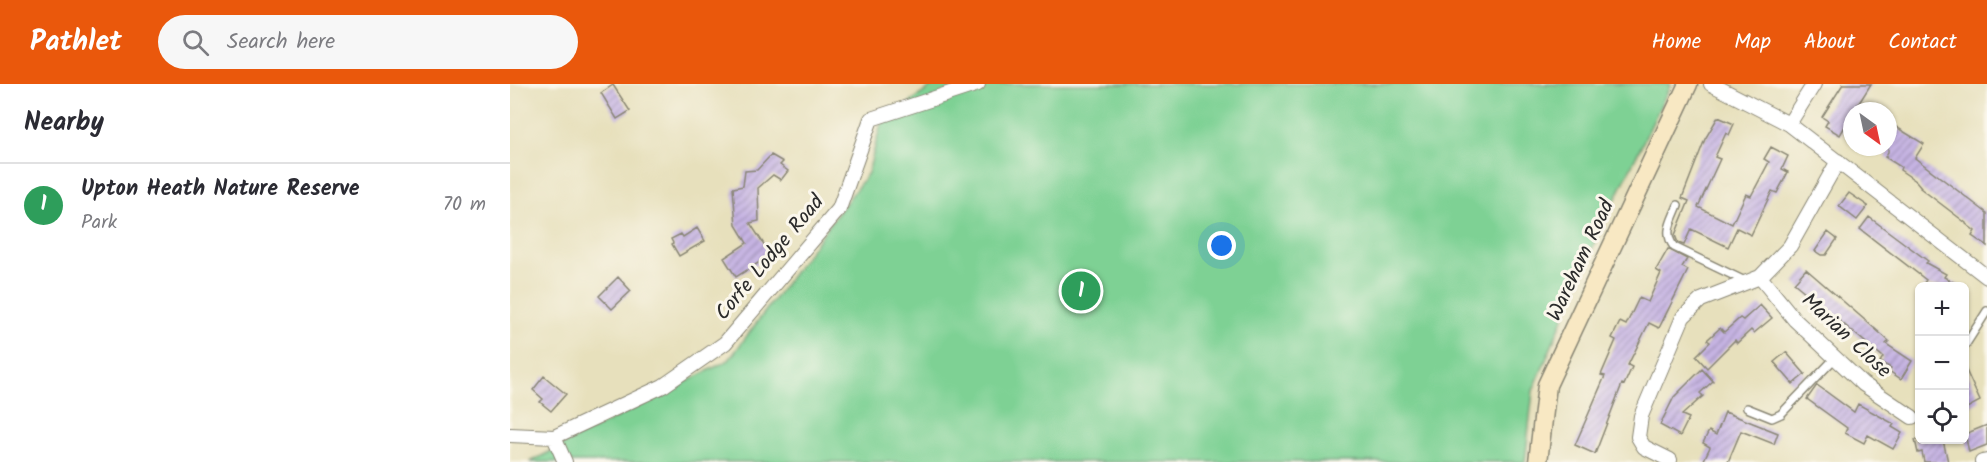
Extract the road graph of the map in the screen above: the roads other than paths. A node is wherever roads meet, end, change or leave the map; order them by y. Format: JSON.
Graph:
{"nodes":[{"id":1,"x":978,"y":84,"type":"edge"},
{"id":2,"x":1688,"y":84,"type":"edge"},
{"id":3,"x":1711,"y":84,"type":"edge"},
{"id":4,"x":1814,"y":84,"type":"edge"},
{"id":5,"x":1789,"y":124,"type":"junction"},
{"id":6,"x":1838,"y":161,"type":"junction"},
{"id":7,"x":1678,"y":206,"type":"dead end"},
{"id":8,"x":1987,"y":277,"type":"edge"},
{"id":9,"x":1754,"y":280,"type":"junction"},
{"id":10,"x":1987,"y":311,"type":"edge"},
{"id":11,"x":1969,"y":339,"type":"edge"},
{"id":12,"x":1836,"y":357,"type":"junction"},
{"id":13,"x":1747,"y":408,"type":"dead end"},
{"id":14,"x":1912,"y":417,"type":"dead end"},
{"id":15,"x":510,"y":435,"type":"edge"},
{"id":16,"x":554,"y":437,"type":"junction"},
{"id":17,"x":1987,"y":460,"type":"edge"},
{"id":18,"x":1671,"y":461,"type":"edge"},
{"id":19,"x":565,"y":462,"type":"edge"},
{"id":20,"x":1538,"y":462,"type":"edge"},
{"id":21,"x":1982,"y":462,"type":"edge"}],
"edges":[{"from":1,"to":16,"type":"street","name":"Corfe Lodge Road"},
{"from":2,"to":20,"type":"street","name":"Wareham Road"},
{"from":3,"to":5,"type":"street"},
{"from":4,"to":5,"type":"street"},
{"from":5,"to":6,"type":"street"},
{"from":6,"to":8,"type":"street"},
{"from":6,"to":9,"type":"street"},
{"from":7,"to":9,"type":"lane"},
{"from":9,"to":12,"type":"street","name":"Marian Close"},
{"from":9,"to":18,"type":"street"},
{"from":10,"to":11,"type":"lane"},
{"from":12,"to":13,"type":"lane"},
{"from":12,"to":14,"type":"street","name":"Marian Close"},
{"from":15,"to":16,"type":"street","name":"Corfe Lodge Road"},
{"from":16,"to":19,"type":"street"},
{"from":17,"to":21,"type":"street"}]}
